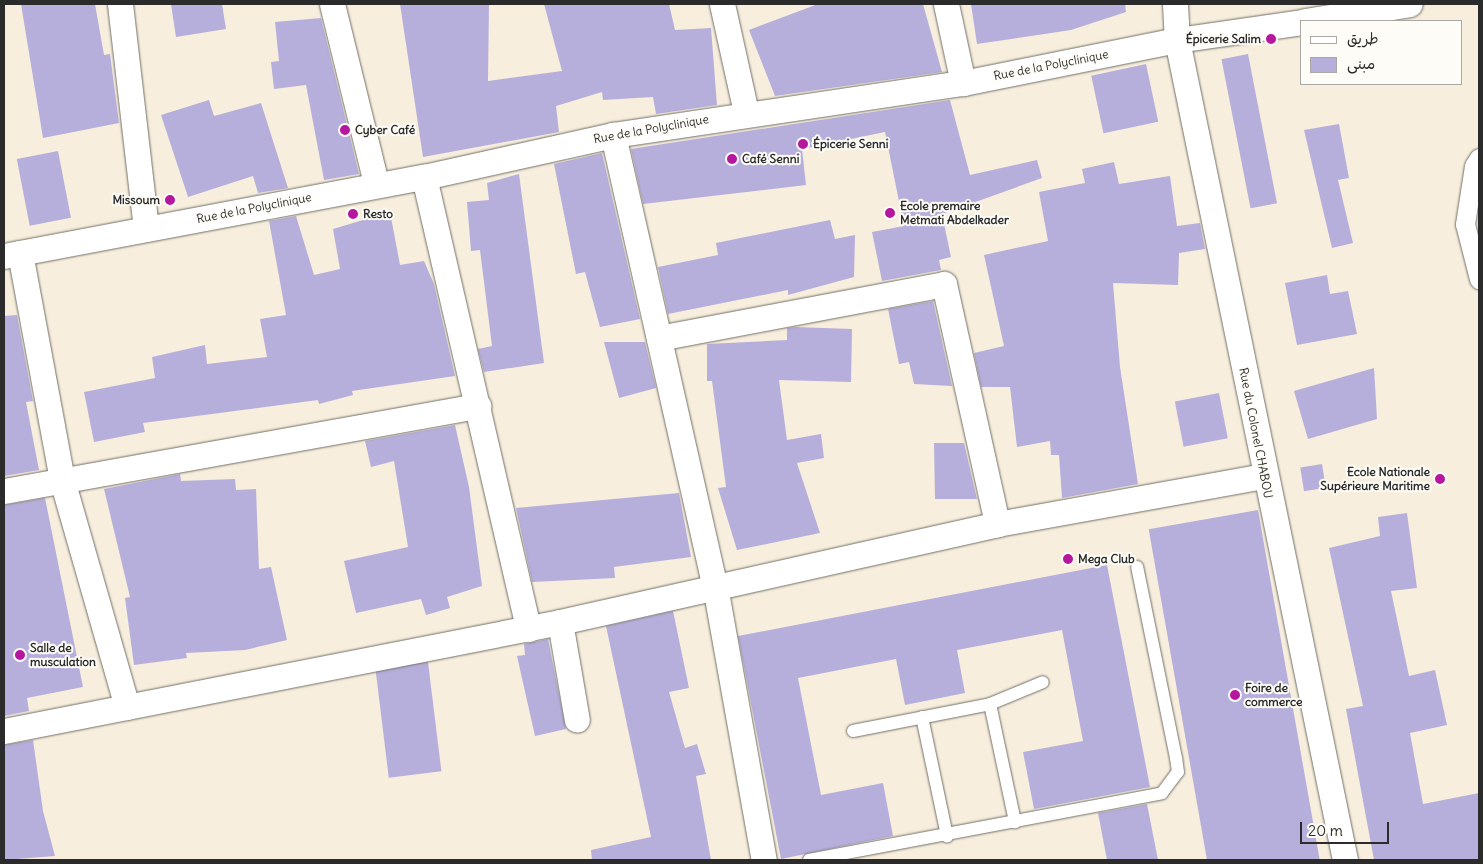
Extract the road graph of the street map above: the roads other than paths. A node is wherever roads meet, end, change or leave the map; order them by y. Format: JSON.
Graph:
{"nodes":[{"id":1,"x":120,"y":4,"type":"edge"},
{"id":2,"x":332,"y":4,"type":"edge"},
{"id":3,"x":722,"y":4,"type":"edge"},
{"id":4,"x":946,"y":4,"type":"edge"},
{"id":5,"x":1175,"y":4,"type":"edge"},
{"id":6,"x":1410,"y":4,"type":"edge"},
{"id":7,"x":1315,"y":20,"type":"edge"},
{"id":8,"x":1300,"y":22,"type":"edge"},
{"id":9,"x":1177,"y":40,"type":"junction"},
{"id":10,"x":963,"y":83,"type":"junction"},
{"id":11,"x":746,"y":112,"type":"junction"},
{"id":12,"x":613,"y":135,"type":"junction"},
{"id":13,"x":1479,"y":158,"type":"edge"},
{"id":14,"x":424,"y":177,"type":"junction"},
{"id":15,"x":376,"y":183,"type":"junction"},
{"id":16,"x":146,"y":229,"type":"junction"},
{"id":17,"x":12,"y":254,"type":"edge"},
{"id":18,"x":1479,"y":279,"type":"edge"},
{"id":19,"x":659,"y":338,"type":"junction"},
{"id":20,"x":478,"y":406,"type":"junction"},
{"id":21,"x":1264,"y":476,"type":"junction"},
{"id":22,"x":62,"y":480,"type":"junction"},
{"id":23,"x":4,"y":491,"type":"edge"},
{"id":24,"x":997,"y":524,"type":"junction"},
{"id":25,"x":1137,"y":568,"type":"dead end"},
{"id":26,"x":715,"y":586,"type":"junction"},
{"id":27,"x":560,"y":622,"type":"junction"},
{"id":28,"x":528,"y":629,"type":"junction"},
{"id":29,"x":1043,"y":682,"type":"dead end"},
{"id":30,"x":990,"y":704,"type":"junction"},
{"id":31,"x":127,"y":707,"type":"junction"},
{"id":32,"x":922,"y":717,"type":"junction"},
{"id":33,"x":577,"y":720,"type":"dead end"},
{"id":34,"x":4,"y":731,"type":"edge"},
{"id":35,"x":853,"y":731,"type":"dead end"},
{"id":36,"x":1015,"y":822,"type":"junction"},
{"id":37,"x":947,"y":836,"type":"junction"},
{"id":38,"x":764,"y":860,"type":"edge"},
{"id":39,"x":809,"y":860,"type":"edge"},
{"id":40,"x":1345,"y":860,"type":"edge"}],
"edges":[{"from":1,"to":16,"type":"street"},
{"from":2,"to":15,"type":"street"},
{"from":3,"to":11,"type":"street"},
{"from":4,"to":10,"type":"street"},
{"from":5,"to":9,"type":"street","name":"Rue du Colonel CHABOU"},
{"from":6,"to":7,"type":"street","name":"Rue de la Polyclinique"},
{"from":8,"to":9,"type":"street","name":"Rue de la Polyclinique"},
{"from":9,"to":10,"type":"street","name":"Rue de la Polyclinique"},
{"from":9,"to":21,"type":"street","name":"Rue du Colonel CHABOU"},
{"from":10,"to":11,"type":"street","name":"Rue de la Polyclinique"},
{"from":11,"to":12,"type":"street","name":"Rue de la Polyclinique"},
{"from":12,"to":14,"type":"street","name":"Rue de la Polyclinique"},
{"from":12,"to":19,"type":"street"},
{"from":13,"to":18,"type":"street"},
{"from":14,"to":15,"type":"street","name":"Rue de la Polyclinique"},
{"from":14,"to":20,"type":"street"},
{"from":15,"to":16,"type":"street","name":"Rue de la Polyclinique"},
{"from":16,"to":17,"type":"street","name":"Rue de la Polyclinique"},
{"from":17,"to":22,"type":"street"},
{"from":19,"to":24,"type":"street"},
{"from":19,"to":26,"type":"street"},
{"from":20,"to":22,"type":"street"},
{"from":20,"to":28,"type":"street"},
{"from":21,"to":24,"type":"street"},
{"from":21,"to":40,"type":"street","name":"Rue du Colonel CHABOU"},
{"from":22,"to":23,"type":"street"},
{"from":22,"to":31,"type":"street"},
{"from":24,"to":26,"type":"street"},
{"from":25,"to":36,"type":"lane"},
{"from":26,"to":27,"type":"street"},
{"from":26,"to":38,"type":"street"},
{"from":27,"to":28,"type":"street"},
{"from":27,"to":33,"type":"street"},
{"from":28,"to":31,"type":"street"},
{"from":29,"to":30,"type":"lane"},
{"from":30,"to":32,"type":"lane"},
{"from":30,"to":36,"type":"lane"},
{"from":31,"to":34,"type":"street"},
{"from":32,"to":35,"type":"lane"},
{"from":32,"to":37,"type":"lane"},
{"from":36,"to":37,"type":"lane"},
{"from":37,"to":39,"type":"lane"}]}
